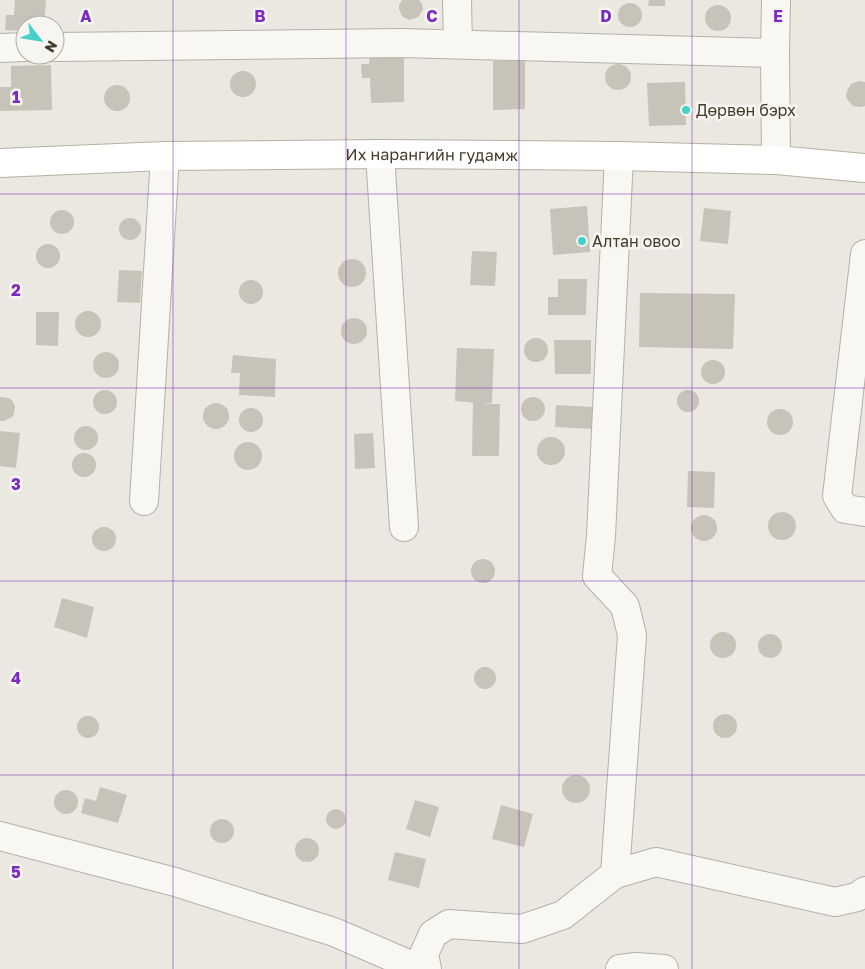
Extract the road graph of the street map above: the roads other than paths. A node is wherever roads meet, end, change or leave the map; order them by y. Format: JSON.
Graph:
{"nodes":[{"id":1,"x":457,"y":0,"type":"edge"},
{"id":2,"x":776,"y":0,"type":"edge"},
{"id":3,"x":458,"y":44,"type":"junction"},
{"id":4,"x":15,"y":47,"type":"edge"},
{"id":5,"x":65,"y":47,"type":"edge"},
{"id":6,"x":0,"y":48,"type":"edge"},
{"id":7,"x":775,"y":53,"type":"junction"},
{"id":8,"x":380,"y":154,"type":"junction"},
{"id":9,"x":165,"y":156,"type":"junction"},
{"id":10,"x":619,"y":156,"type":"junction"},
{"id":11,"x":776,"y":160,"type":"junction"},
{"id":12,"x":0,"y":163,"type":"edge"},
{"id":13,"x":865,"y":168,"type":"edge"},
{"id":14,"x":865,"y":254,"type":"edge"},
{"id":15,"x":144,"y":501,"type":"dead end"},
{"id":16,"x":865,"y":512,"type":"edge"},
{"id":17,"x":404,"y":527,"type":"dead end"},
{"id":18,"x":0,"y":836,"type":"edge"},
{"id":19,"x":616,"y":874,"type":"junction"},
{"id":20,"x":865,"y":891,"type":"edge"},
{"id":21,"x":420,"y":969,"type":"edge"},
{"id":22,"x":427,"y":969,"type":"edge"},
{"id":23,"x":620,"y":969,"type":"edge"},
{"id":24,"x":664,"y":969,"type":"edge"}],
"edges":[{"from":1,"to":3,"type":"street"},
{"from":2,"to":7,"type":"street"},
{"from":3,"to":5,"type":"street"},
{"from":3,"to":7,"type":"street"},
{"from":4,"to":6,"type":"street"},
{"from":7,"to":11,"type":"street"},
{"from":8,"to":9,"type":"main road","name":"Их нарангийн гудамж"},
{"from":8,"to":10,"type":"main road","name":"Их нарангийн гудамж"},
{"from":8,"to":17,"type":"street"},
{"from":9,"to":12,"type":"main road","name":"Их нарангийн гудамж"},
{"from":9,"to":15,"type":"street"},
{"from":10,"to":11,"type":"main road","name":"Их нарангийн гудамж"},
{"from":10,"to":19,"type":"street"},
{"from":11,"to":13,"type":"main road","name":"Их нарангийн гудамж"},
{"from":14,"to":16,"type":"street"},
{"from":18,"to":21,"type":"street"},
{"from":19,"to":20,"type":"street"},
{"from":19,"to":22,"type":"street"},
{"from":23,"to":24,"type":"street"}]}
